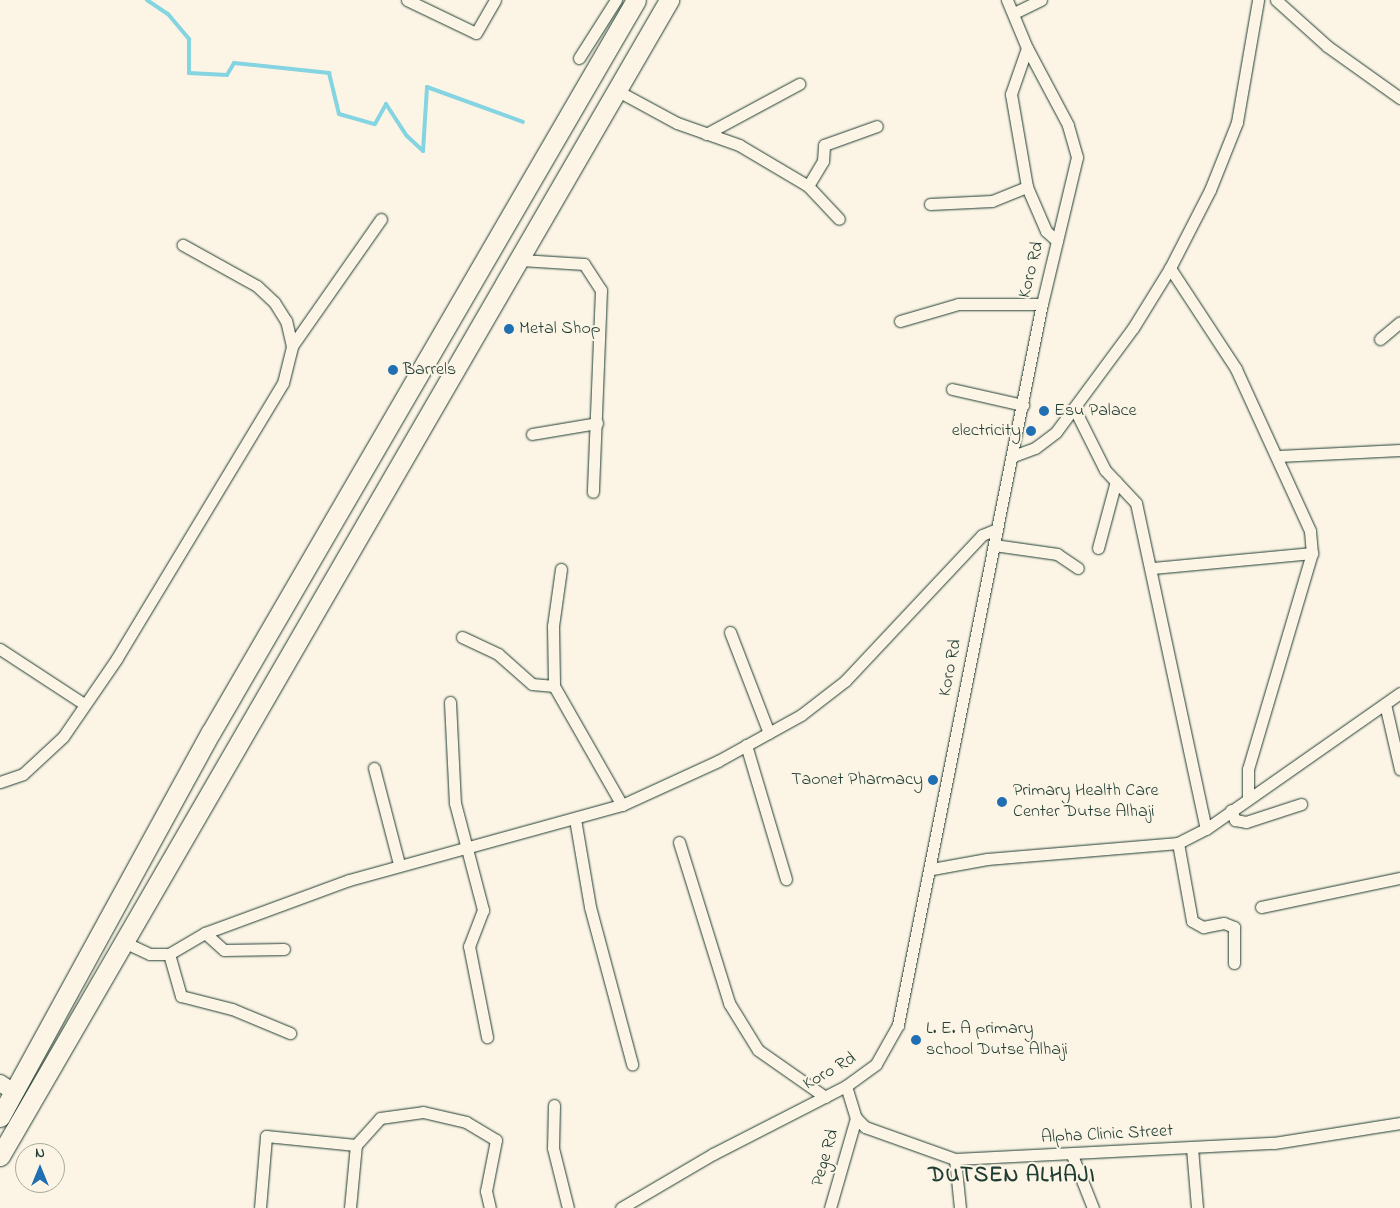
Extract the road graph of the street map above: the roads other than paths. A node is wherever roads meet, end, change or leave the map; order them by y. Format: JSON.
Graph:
{"nodes":[{"id":1,"x":407,"y":0,"type":"edge"},
{"id":2,"x":496,"y":0,"type":"edge"},
{"id":3,"x":616,"y":0,"type":"edge"},
{"id":4,"x":636,"y":0,"type":"edge"},
{"id":5,"x":669,"y":0,"type":"edge"},
{"id":6,"x":1007,"y":0,"type":"edge"},
{"id":7,"x":1041,"y":0,"type":"edge"},
{"id":8,"x":1258,"y":0,"type":"edge"},
{"id":9,"x":1276,"y":0,"type":"edge"},
{"id":10,"x":1014,"y":14,"type":"junction"},
{"id":11,"x":1027,"y":48,"type":"junction"},
{"id":12,"x":580,"y":58,"type":"dead end"},
{"id":13,"x":799,"y":84,"type":"dead end"},
{"id":14,"x":616,"y":90,"type":"junction"},
{"id":15,"x":1400,"y":98,"type":"edge"},
{"id":16,"x":877,"y":126,"type":"dead end"},
{"id":17,"x":706,"y":134,"type":"junction"},
{"id":18,"x":808,"y":186,"type":"junction"},
{"id":19,"x":1027,"y":187,"type":"junction"},
{"id":20,"x":930,"y":204,"type":"dead end"},
{"id":21,"x":381,"y":219,"type":"dead end"},
{"id":22,"x":839,"y":219,"type":"dead end"},
{"id":23,"x":1058,"y":241,"type":"junction"},
{"id":24,"x":183,"y":245,"type":"dead end"},
{"id":25,"x":521,"y":260,"type":"junction"},
{"id":26,"x":1170,"y":268,"type":"junction"},
{"id":27,"x":1042,"y":304,"type":"junction"},
{"id":28,"x":900,"y":320,"type":"dead end"},
{"id":29,"x":1400,"y":322,"type":"edge"},
{"id":30,"x":1380,"y":338,"type":"dead end"},
{"id":31,"x":292,"y":346,"type":"junction"},
{"id":32,"x":952,"y":389,"type":"dead end"},
{"id":33,"x":1023,"y":405,"type":"junction"},
{"id":34,"x":1074,"y":408,"type":"junction"},
{"id":35,"x":596,"y":423,"type":"junction"},
{"id":36,"x":532,"y":434,"type":"dead end"},
{"id":37,"x":1400,"y":450,"type":"edge"},
{"id":38,"x":1013,"y":456,"type":"junction"},
{"id":39,"x":1279,"y":456,"type":"junction"},
{"id":40,"x":1116,"y":481,"type":"junction"},
{"id":41,"x":594,"y":492,"type":"dead end"},
{"id":42,"x":998,"y":528,"type":"junction"},
{"id":43,"x":994,"y":545,"type":"junction"},
{"id":44,"x":1098,"y":548,"type":"dead end"},
{"id":45,"x":1312,"y":553,"type":"junction"},
{"id":46,"x":1078,"y":568,"type":"dead end"},
{"id":47,"x":1153,"y":568,"type":"junction"},
{"id":48,"x":561,"y":569,"type":"dead end"},
{"id":49,"x":730,"y":632,"type":"dead end"},
{"id":50,"x":462,"y":637,"type":"dead end"},
{"id":51,"x":0,"y":649,"type":"edge"},
{"id":52,"x":554,"y":686,"type":"junction"},
{"id":53,"x":1400,"y":693,"type":"edge"},
{"id":54,"x":450,"y":702,"type":"dead end"},
{"id":55,"x":84,"y":704,"type":"junction"},
{"id":56,"x":1385,"y":704,"type":"junction"},
{"id":57,"x":768,"y":733,"type":"junction"},
{"id":58,"x":746,"y":746,"type":"junction"},
{"id":59,"x":374,"y":768,"type":"dead end"},
{"id":60,"x":1400,"y":769,"type":"edge"},
{"id":61,"x":0,"y":782,"type":"edge"},
{"id":62,"x":1248,"y":797,"type":"junction"},
{"id":63,"x":1301,"y":804,"type":"dead end"},
{"id":64,"x":622,"y":805,"type":"junction"},
{"id":65,"x":1231,"y":810,"type":"junction"},
{"id":66,"x":574,"y":819,"type":"junction"},
{"id":67,"x":1206,"y":829,"type":"junction"},
{"id":68,"x":679,"y":842,"type":"dead end"},
{"id":69,"x":1178,"y":843,"type":"junction"},
{"id":70,"x":467,"y":844,"type":"junction"},
{"id":71,"x":399,"y":864,"type":"junction"},
{"id":72,"x":932,"y":869,"type":"junction"},
{"id":73,"x":1400,"y":878,"type":"edge"},
{"id":74,"x":786,"y":879,"type":"dead end"},
{"id":75,"x":1261,"y":907,"type":"dead end"},
{"id":76,"x":205,"y":933,"type":"junction"},
{"id":77,"x":126,"y":943,"type":"junction"},
{"id":78,"x":284,"y":949,"type":"dead end"},
{"id":79,"x":169,"y":954,"type":"junction"},
{"id":80,"x":1234,"y":963,"type":"dead end"},
{"id":81,"x":290,"y":1033,"type":"dead end"},
{"id":82,"x":487,"y":1037,"type":"dead end"},
{"id":83,"x":632,"y":1064,"type":"dead end"},
{"id":84,"x":846,"y":1086,"type":"junction"},
{"id":85,"x":7,"y":1087,"type":"edge"},
{"id":86,"x":825,"y":1097,"type":"junction"},
{"id":87,"x":554,"y":1105,"type":"dead end"},
{"id":88,"x":0,"y":1117,"type":"edge"},
{"id":89,"x":856,"y":1118,"type":"junction"},
{"id":90,"x":1400,"y":1123,"type":"edge"},
{"id":91,"x":356,"y":1145,"type":"junction"},
{"id":92,"x":1192,"y":1148,"type":"junction"},
{"id":93,"x":1072,"y":1155,"type":"junction"},
{"id":94,"x":0,"y":1156,"type":"edge"},
{"id":95,"x":955,"y":1159,"type":"junction"},
{"id":96,"x":260,"y":1208,"type":"edge"},
{"id":97,"x":350,"y":1208,"type":"edge"},
{"id":98,"x":490,"y":1208,"type":"edge"},
{"id":99,"x":568,"y":1208,"type":"edge"},
{"id":100,"x":621,"y":1208,"type":"edge"},
{"id":101,"x":830,"y":1208,"type":"edge"},
{"id":102,"x":960,"y":1208,"type":"edge"},
{"id":103,"x":1093,"y":1208,"type":"edge"},
{"id":104,"x":1197,"y":1208,"type":"edge"}],
"edges":[{"from":1,"to":2,"type":"street"},
{"from":3,"to":12,"type":"street"},
{"from":4,"to":85,"type":"main road"},
{"from":5,"to":14,"type":"main road"},
{"from":6,"to":10,"type":"street","name":"Koro Rd"},
{"from":7,"to":10,"type":"street"},
{"from":8,"to":26,"type":"street"},
{"from":9,"to":15,"type":"street"},
{"from":10,"to":11,"type":"street","name":"Koro Rd"},
{"from":11,"to":19,"type":"street"},
{"from":11,"to":23,"type":"street","name":"Koro Rd"},
{"from":13,"to":17,"type":"street"},
{"from":14,"to":17,"type":"street"},
{"from":14,"to":25,"type":"main road"},
{"from":16,"to":18,"type":"street"},
{"from":17,"to":18,"type":"street"},
{"from":18,"to":22,"type":"street"},
{"from":19,"to":20,"type":"street"},
{"from":19,"to":23,"type":"street"},
{"from":21,"to":31,"type":"street"},
{"from":23,"to":27,"type":"street","name":"Koro Rd"},
{"from":24,"to":31,"type":"street"},
{"from":25,"to":35,"type":"street"},
{"from":25,"to":77,"type":"main road"},
{"from":26,"to":34,"type":"street"},
{"from":26,"to":39,"type":"street"},
{"from":27,"to":28,"type":"street"},
{"from":27,"to":33,"type":"street","name":"Koro Rd"},
{"from":29,"to":30,"type":"street"},
{"from":31,"to":55,"type":"street"},
{"from":32,"to":33,"type":"street"},
{"from":33,"to":38,"type":"street","name":"Koro Rd"},
{"from":34,"to":38,"type":"street"},
{"from":34,"to":40,"type":"street"},
{"from":35,"to":36,"type":"street"},
{"from":35,"to":41,"type":"street"},
{"from":37,"to":39,"type":"street"},
{"from":38,"to":42,"type":"street","name":"Koro Rd"},
{"from":39,"to":45,"type":"street"},
{"from":40,"to":44,"type":"street"},
{"from":40,"to":47,"type":"street"},
{"from":42,"to":43,"type":"street","name":"Koro Rd"},
{"from":42,"to":57,"type":"street"},
{"from":43,"to":46,"type":"street"},
{"from":43,"to":72,"type":"street","name":"Koro Rd"},
{"from":45,"to":47,"type":"street"},
{"from":45,"to":62,"type":"street"},
{"from":47,"to":67,"type":"street"},
{"from":48,"to":52,"type":"street"},
{"from":49,"to":57,"type":"street"},
{"from":50,"to":52,"type":"street"},
{"from":51,"to":55,"type":"street"},
{"from":52,"to":64,"type":"street"},
{"from":53,"to":56,"type":"street"},
{"from":54,"to":70,"type":"street"},
{"from":55,"to":61,"type":"street"},
{"from":56,"to":60,"type":"street"},
{"from":56,"to":62,"type":"street"},
{"from":57,"to":58,"type":"street"},
{"from":58,"to":64,"type":"street"},
{"from":58,"to":74,"type":"street"},
{"from":59,"to":71,"type":"street"},
{"from":62,"to":65,"type":"street"},
{"from":63,"to":65,"type":"street"},
{"from":64,"to":66,"type":"street"},
{"from":65,"to":67,"type":"street"},
{"from":66,"to":70,"type":"street"},
{"from":66,"to":83,"type":"street"},
{"from":67,"to":69,"type":"street"},
{"from":68,"to":86,"type":"street"},
{"from":69,"to":72,"type":"street"},
{"from":69,"to":80,"type":"street"},
{"from":70,"to":71,"type":"street"},
{"from":70,"to":82,"type":"street"},
{"from":71,"to":76,"type":"street"},
{"from":72,"to":84,"type":"street","name":"Koro Rd"},
{"from":73,"to":75,"type":"street"},
{"from":76,"to":78,"type":"street"},
{"from":76,"to":79,"type":"street"},
{"from":77,"to":79,"type":"street"},
{"from":77,"to":94,"type":"main road"},
{"from":79,"to":81,"type":"street"},
{"from":84,"to":86,"type":"street","name":"Koro Rd"},
{"from":84,"to":89,"type":"street"},
{"from":85,"to":88,"type":"main road"},
{"from":86,"to":100,"type":"street","name":"Koro Rd"},
{"from":87,"to":99,"type":"street"},
{"from":89,"to":95,"type":"street","name":"Alpha Clinic Street"},
{"from":89,"to":101,"type":"street","name":"Pege Rd"},
{"from":90,"to":92,"type":"street","name":"Alpha Clinic Street"},
{"from":91,"to":96,"type":"street"},
{"from":91,"to":97,"type":"street"},
{"from":91,"to":98,"type":"street"},
{"from":92,"to":93,"type":"street","name":"Alpha Clinic Street"},
{"from":92,"to":104,"type":"street"},
{"from":93,"to":95,"type":"street","name":"Alpha Clinic Street"},
{"from":93,"to":103,"type":"street"},
{"from":95,"to":102,"type":"street"}]}
